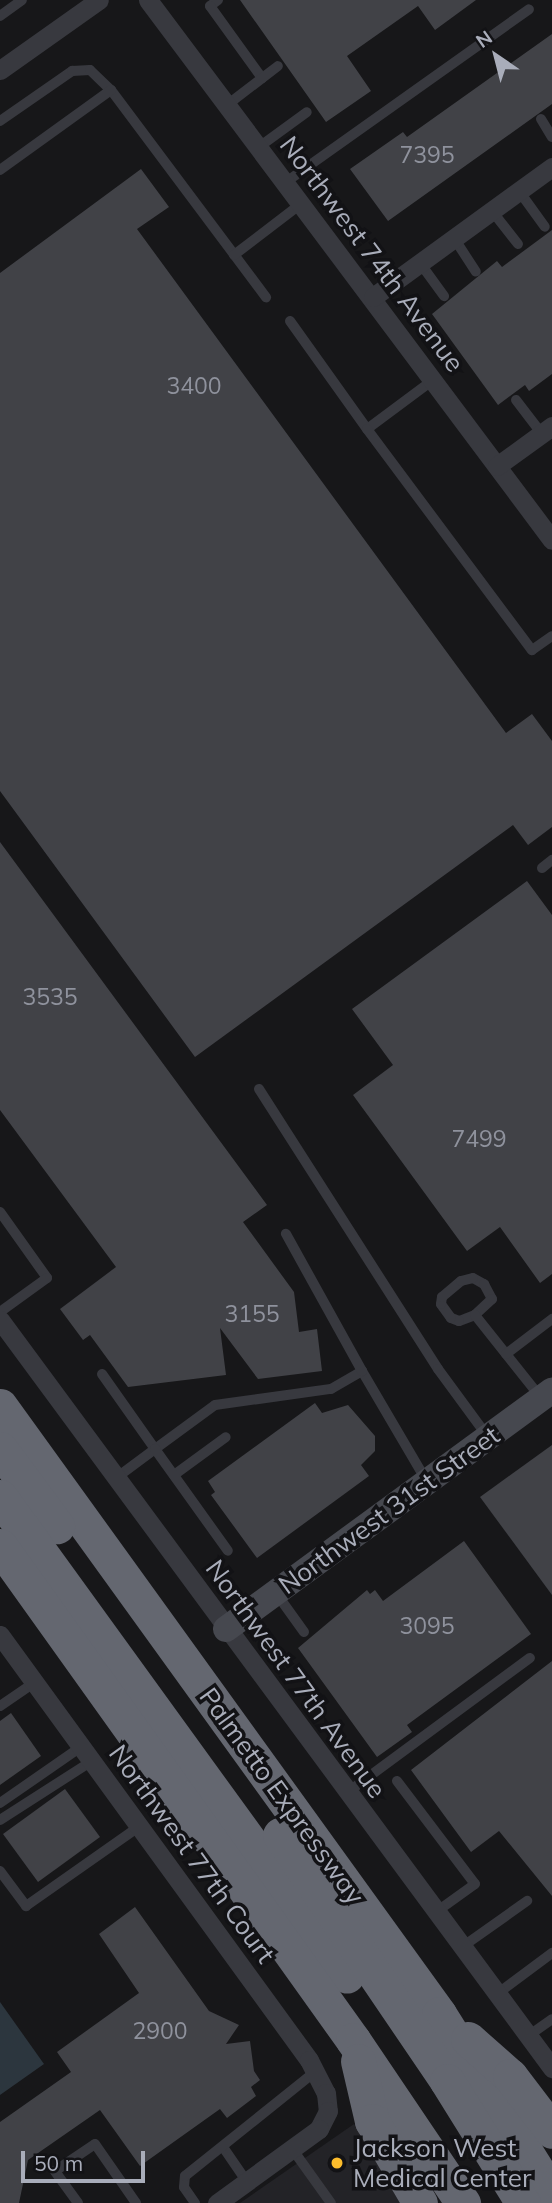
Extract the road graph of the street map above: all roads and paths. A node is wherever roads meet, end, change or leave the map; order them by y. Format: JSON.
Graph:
{"nodes":[{"id":1,"x":22,"y":0,"type":"edge"},
{"id":2,"x":99,"y":0,"type":"edge"},
{"id":3,"x":148,"y":0,"type":"edge"},
{"id":4,"x":218,"y":0,"type":"edge"},
{"id":5,"x":529,"y":9,"type":"dead end"},
{"id":6,"x":0,"y":16,"type":"edge"},
{"id":7,"x":278,"y":66,"type":"dead end"},
{"id":8,"x":0,"y":70,"type":"edge"},
{"id":9,"x":261,"y":78,"type":"junction"},
{"id":10,"x":111,"y":90,"type":"junction"},
{"id":11,"x":227,"y":105,"type":"junction"},
{"id":12,"x":307,"y":112,"type":"dead end"},
{"id":13,"x":541,"y":119,"type":"dead end"},
{"id":14,"x":0,"y":121,"type":"edge"},
{"id":15,"x":552,"y":137,"type":"edge"},
{"id":16,"x":259,"y":147,"type":"junction"},
{"id":17,"x":552,"y":167,"type":"edge"},
{"id":18,"x":0,"y":170,"type":"edge"},
{"id":19,"x":286,"y":182,"type":"junction"},
{"id":20,"x":519,"y":191,"type":"junction"},
{"id":21,"x":302,"y":203,"type":"junction"},
{"id":22,"x":492,"y":211,"type":"junction"},
{"id":23,"x":545,"y":227,"type":"dead end"},
{"id":24,"x":454,"y":238,"type":"junction"},
{"id":25,"x":517,"y":244,"type":"dead end"},
{"id":26,"x":234,"y":255,"type":"junction"},
{"id":27,"x":420,"y":262,"type":"junction"},
{"id":28,"x":476,"y":272,"type":"dead end"},
{"id":29,"x":444,"y":296,"type":"dead end"},
{"id":30,"x":266,"y":297,"type":"dead end"},
{"id":31,"x":373,"y":297,"type":"junction"},
{"id":32,"x":290,"y":321,"type":"dead end"},
{"id":33,"x":434,"y":380,"type":"junction"},
{"id":34,"x":516,"y":400,"type":"dead end"},
{"id":35,"x":367,"y":429,"type":"junction"},
{"id":36,"x":547,"y":430,"type":"edge"},
{"id":37,"x":497,"y":466,"type":"junction"},
{"id":38,"x":552,"y":540,"type":"edge"},
{"id":39,"x":552,"y":636,"type":"edge"},
{"id":40,"x":552,"y":860,"type":"edge"},
{"id":41,"x":542,"y":868,"type":"dead end"},
{"id":42,"x":259,"y":1089,"type":"dead end"},
{"id":43,"x":0,"y":1212,"type":"edge"},
{"id":44,"x":286,"y":1234,"type":"dead end"},
{"id":45,"x":0,"y":1312,"type":"edge"},
{"id":46,"x":475,"y":1315,"type":"junction"},
{"id":47,"x":552,"y":1319,"type":"edge"},
{"id":48,"x":0,"y":1320,"type":"edge"},
{"id":49,"x":506,"y":1354,"type":"junction"},
{"id":50,"x":362,"y":1371,"type":"junction"},
{"id":51,"x":103,"y":1374,"type":"dead end"},
{"id":52,"x":547,"y":1394,"type":"edge"},
{"id":53,"x":0,"y":1406,"type":"edge"},
{"id":54,"x":226,"y":1437,"type":"dead end"},
{"id":55,"x":489,"y":1437,"type":"junction"},
{"id":56,"x":0,"y":1449,"type":"edge"},
{"id":57,"x":155,"y":1449,"type":"junction"},
{"id":58,"x":174,"y":1475,"type":"junction"},
{"id":59,"x":116,"y":1479,"type":"junction"},
{"id":60,"x":427,"y":1482,"type":"junction"},
{"id":61,"x":0,"y":1497,"type":"edge"},
{"id":62,"x":0,"y":1546,"type":"edge"},
{"id":63,"x":228,"y":1551,"type":"dead end"},
{"id":64,"x":276,"y":1593,"type":"junction"},
{"id":65,"x":226,"y":1629,"type":"junction"},
{"id":66,"x":304,"y":1632,"type":"dead end"},
{"id":67,"x":0,"y":1635,"type":"edge"},
{"id":68,"x":530,"y":1658,"type":"dead end"},
{"id":69,"x":35,"y":1682,"type":"junction"},
{"id":70,"x":0,"y":1706,"type":"edge"},
{"id":71,"x":87,"y":1754,"type":"junction"},
{"id":72,"x":397,"y":1781,"type":"dead end"},
{"id":73,"x":347,"y":1793,"type":"junction"},
{"id":74,"x":0,"y":1803,"type":"edge"},
{"id":75,"x":0,"y":1821,"type":"edge"},
{"id":76,"x":140,"y":1826,"type":"junction"},
{"id":77,"x":0,"y":1871,"type":"edge"},
{"id":78,"x":527,"y":1900,"type":"dead end"},
{"id":79,"x":436,"y":1912,"type":"junction"},
{"id":80,"x":462,"y":1947,"type":"junction"},
{"id":81,"x":552,"y":1953,"type":"edge"},
{"id":82,"x":497,"y":1993,"type":"junction"},
{"id":83,"x":439,"y":2014,"type":"junction"},
{"id":84,"x":552,"y":2018,"type":"edge"},
{"id":85,"x":528,"y":2036,"type":"junction"},
{"id":86,"x":353,"y":2040,"type":"junction"},
{"id":87,"x":552,"y":2068,"type":"edge"},
{"id":88,"x":316,"y":2071,"type":"junction"},
{"id":89,"x":552,"y":2131,"type":"edge"},
{"id":90,"x":223,"y":2147,"type":"junction"},
{"id":91,"x":293,"y":2150,"type":"junction"},
{"id":92,"x":247,"y":2182,"type":"junction"},
{"id":93,"x":552,"y":2194,"type":"edge"},
{"id":94,"x":329,"y":2202,"type":"edge"},
{"id":95,"x":78,"y":2203,"type":"edge"},
{"id":96,"x":136,"y":2203,"type":"edge"},
{"id":97,"x":195,"y":2203,"type":"edge"},
{"id":98,"x":217,"y":2203,"type":"edge"},
{"id":99,"x":420,"y":2203,"type":"edge"},
{"id":100,"x":463,"y":2203,"type":"edge"},
{"id":101,"x":499,"y":2203,"type":"edge"},
{"id":102,"x":523,"y":2203,"type":"edge"}],
"edges":[{"from":1,"to":6,"type":"lane"},
{"from":2,"to":8,"type":"street"},
{"from":3,"to":11,"type":"street","name":"Northwest 74th Avenue"},
{"from":4,"to":9,"type":"lane"},
{"from":5,"to":19,"type":"lane"},
{"from":7,"to":9,"type":"lane"},
{"from":9,"to":11,"type":"lane"},
{"from":10,"to":14,"type":"lane"},
{"from":10,"to":18,"type":"lane"},
{"from":10,"to":26,"type":"lane"},
{"from":11,"to":16,"type":"street","name":"Northwest 74th Avenue"},
{"from":12,"to":16,"type":"lane"},
{"from":13,"to":15,"type":"lane"},
{"from":16,"to":19,"type":"street","name":"Northwest 74th Avenue"},
{"from":17,"to":20,"type":"street"},
{"from":19,"to":21,"type":"street","name":"Northwest 74th Avenue"},
{"from":20,"to":22,"type":"street"},
{"from":20,"to":23,"type":"lane"},
{"from":21,"to":26,"type":"lane"},
{"from":21,"to":31,"type":"street","name":"Northwest 74th Avenue"},
{"from":22,"to":24,"type":"street"},
{"from":22,"to":25,"type":"lane"},
{"from":24,"to":27,"type":"street"},
{"from":24,"to":28,"type":"lane"},
{"from":26,"to":30,"type":"lane"},
{"from":27,"to":29,"type":"lane"},
{"from":27,"to":31,"type":"street"},
{"from":31,"to":33,"type":"street","name":"Northwest 74th Avenue"},
{"from":32,"to":35,"type":"lane"},
{"from":33,"to":35,"type":"lane"},
{"from":33,"to":37,"type":"street","name":"Northwest 74th Avenue"},
{"from":34,"to":36,"type":"lane"},
{"from":35,"to":39,"type":"lane"},
{"from":36,"to":37,"type":"street"},
{"from":37,"to":38,"type":"street","name":"Northwest 74th Avenue"},
{"from":40,"to":41,"type":"lane"},
{"from":42,"to":55,"type":"lane"},
{"from":43,"to":45,"type":"lane"},
{"from":44,"to":50,"type":"lane"},
{"from":46,"to":46,"type":"lane"},
{"from":46,"to":49,"type":"lane"},
{"from":47,"to":49,"type":"lane"},
{"from":48,"to":59,"type":"street","name":"Northwest 77th Avenue"},
{"from":49,"to":52,"type":"lane"},
{"from":50,"to":57,"type":"lane"},
{"from":50,"to":60,"type":"lane"},
{"from":51,"to":57,"type":"lane"},
{"from":52,"to":55,"type":"street","name":"Northwest 31st Street"},
{"from":53,"to":83,"type":"highway","name":"Palmetto Expressway"},
{"from":54,"to":58,"type":"lane"},
{"from":55,"to":60,"type":"street","name":"Northwest 31st Street"},
{"from":56,"to":102,"type":"highway"},
{"from":57,"to":58,"type":"lane"},
{"from":57,"to":59,"type":"lane"},
{"from":58,"to":63,"type":"lane"},
{"from":59,"to":65,"type":"street","name":"Northwest 77th Avenue"},
{"from":60,"to":64,"type":"street","name":"Northwest 31st Street"},
{"from":61,"to":101,"type":"highway"},
{"from":62,"to":86,"type":"highway"},
{"from":64,"to":65,"type":"street","name":"Northwest 31st Street"},
{"from":64,"to":66,"type":"lane"},
{"from":65,"to":73,"type":"street","name":"Northwest 77th Avenue"},
{"from":67,"to":69,"type":"street","name":"Northwest 77th Court"},
{"from":68,"to":73,"type":"lane"},
{"from":69,"to":70,"type":"lane"},
{"from":69,"to":71,"type":"street","name":"Northwest 77th Court"},
{"from":71,"to":74,"type":"lane"},
{"from":71,"to":75,"type":"lane"},
{"from":71,"to":76,"type":"street","name":"Northwest 77th Court"},
{"from":72,"to":79,"type":"lane"},
{"from":73,"to":79,"type":"street","name":"Northwest 77th Avenue"},
{"from":76,"to":77,"type":"lane"},
{"from":76,"to":88,"type":"street","name":"Northwest 77th Court"},
{"from":78,"to":80,"type":"lane"},
{"from":79,"to":80,"type":"street","name":"Northwest 77th Avenue"},
{"from":80,"to":82,"type":"street","name":"Northwest 77th Avenue"},
{"from":81,"to":82,"type":"lane"},
{"from":82,"to":85,"type":"street","name":"Northwest 77th Avenue"},
{"from":83,"to":89,"type":"highway"},
{"from":83,"to":93,"type":"highway","name":"Palmetto Expressway"},
{"from":84,"to":85,"type":"lane"},
{"from":85,"to":87,"type":"street","name":"Northwest 77th Avenue"},
{"from":86,"to":99,"type":"highway"},
{"from":86,"to":100,"type":"highway"},
{"from":88,"to":90,"type":"lane"},
{"from":88,"to":91,"type":"street","name":"Northwest 77th Court"},
{"from":90,"to":92,"type":"lane"},
{"from":90,"to":97,"type":"lane"},
{"from":91,"to":92,"type":"street"},
{"from":91,"to":94,"type":"lane"},
{"from":92,"to":98,"type":"street"},
{"from":95,"to":96,"type":"lane"}]}
